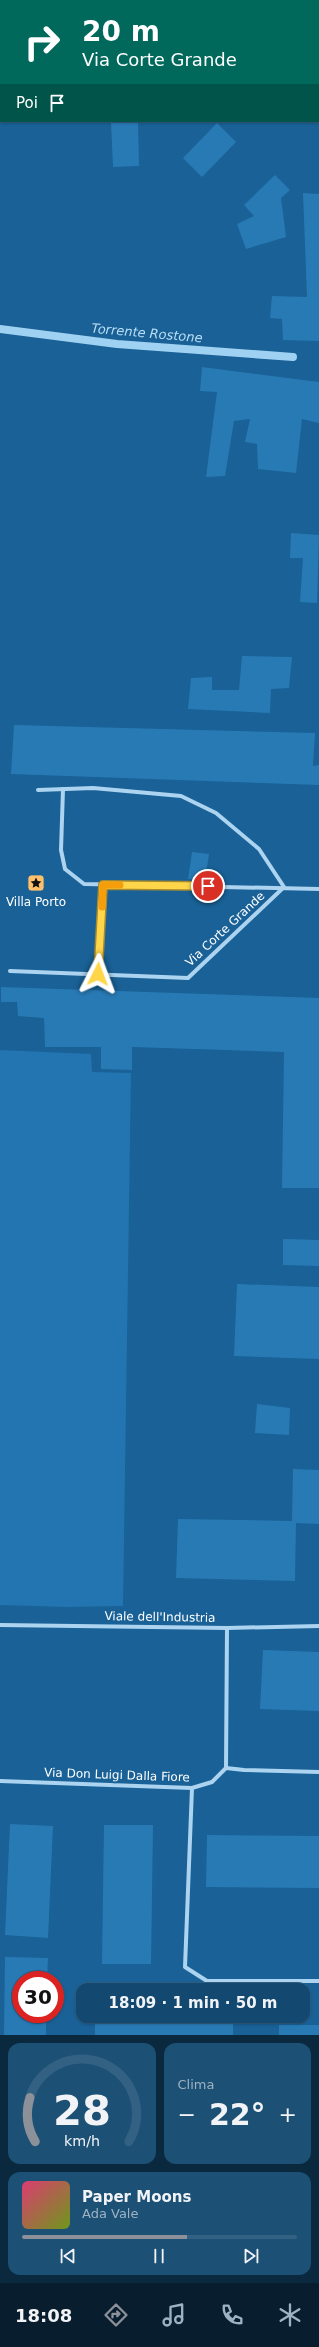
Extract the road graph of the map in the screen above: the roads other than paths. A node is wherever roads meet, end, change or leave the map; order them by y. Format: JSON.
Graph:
{"nodes":[{"id":1,"x":63,"y":789,"type":"junction"},
{"id":2,"x":38,"y":790,"type":"dead end"},
{"id":3,"x":103,"y":885,"type":"junction"},
{"id":4,"x":284,"y":887,"type":"junction"},
{"id":5,"x":319,"y":889,"type":"edge"},
{"id":6,"x":10,"y":971,"type":"dead end"},
{"id":7,"x":98,"y":974,"type":"junction"},
{"id":8,"x":0,"y":1625,"type":"edge"},
{"id":9,"x":319,"y":1626,"type":"edge"},
{"id":10,"x":227,"y":1628,"type":"junction"},
{"id":11,"x":226,"y":1768,"type":"junction"},
{"id":12,"x":319,"y":1772,"type":"edge"},
{"id":13,"x":0,"y":1781,"type":"edge"},
{"id":14,"x":192,"y":1788,"type":"junction"},
{"id":15,"x":319,"y":1981,"type":"edge"}],
"edges":[{"from":1,"to":2,"type":"street"},
{"from":1,"to":3,"type":"street","name":"Via Corte Grande"},
{"from":1,"to":4,"type":"street"},
{"from":3,"to":4,"type":"street","name":"Via Corte Grande"},
{"from":3,"to":7,"type":"street"},
{"from":4,"to":5,"type":"street","name":"Via Corte Grande"},
{"from":4,"to":7,"type":"street","name":"Via Corte Grande"},
{"from":6,"to":7,"type":"street","name":"Via Corte Grande"},
{"from":8,"to":10,"type":"street","name":"Viale dell'Industria"},
{"from":9,"to":10,"type":"street","name":"Viale dell'Industria"},
{"from":10,"to":11,"type":"street"},
{"from":11,"to":12,"type":"street"},
{"from":11,"to":14,"type":"street","name":"Via Don Luigi Dalla Fiore"},
{"from":13,"to":14,"type":"street","name":"Via Don Luigi Dalla Fiore"},
{"from":14,"to":15,"type":"street"}]}
